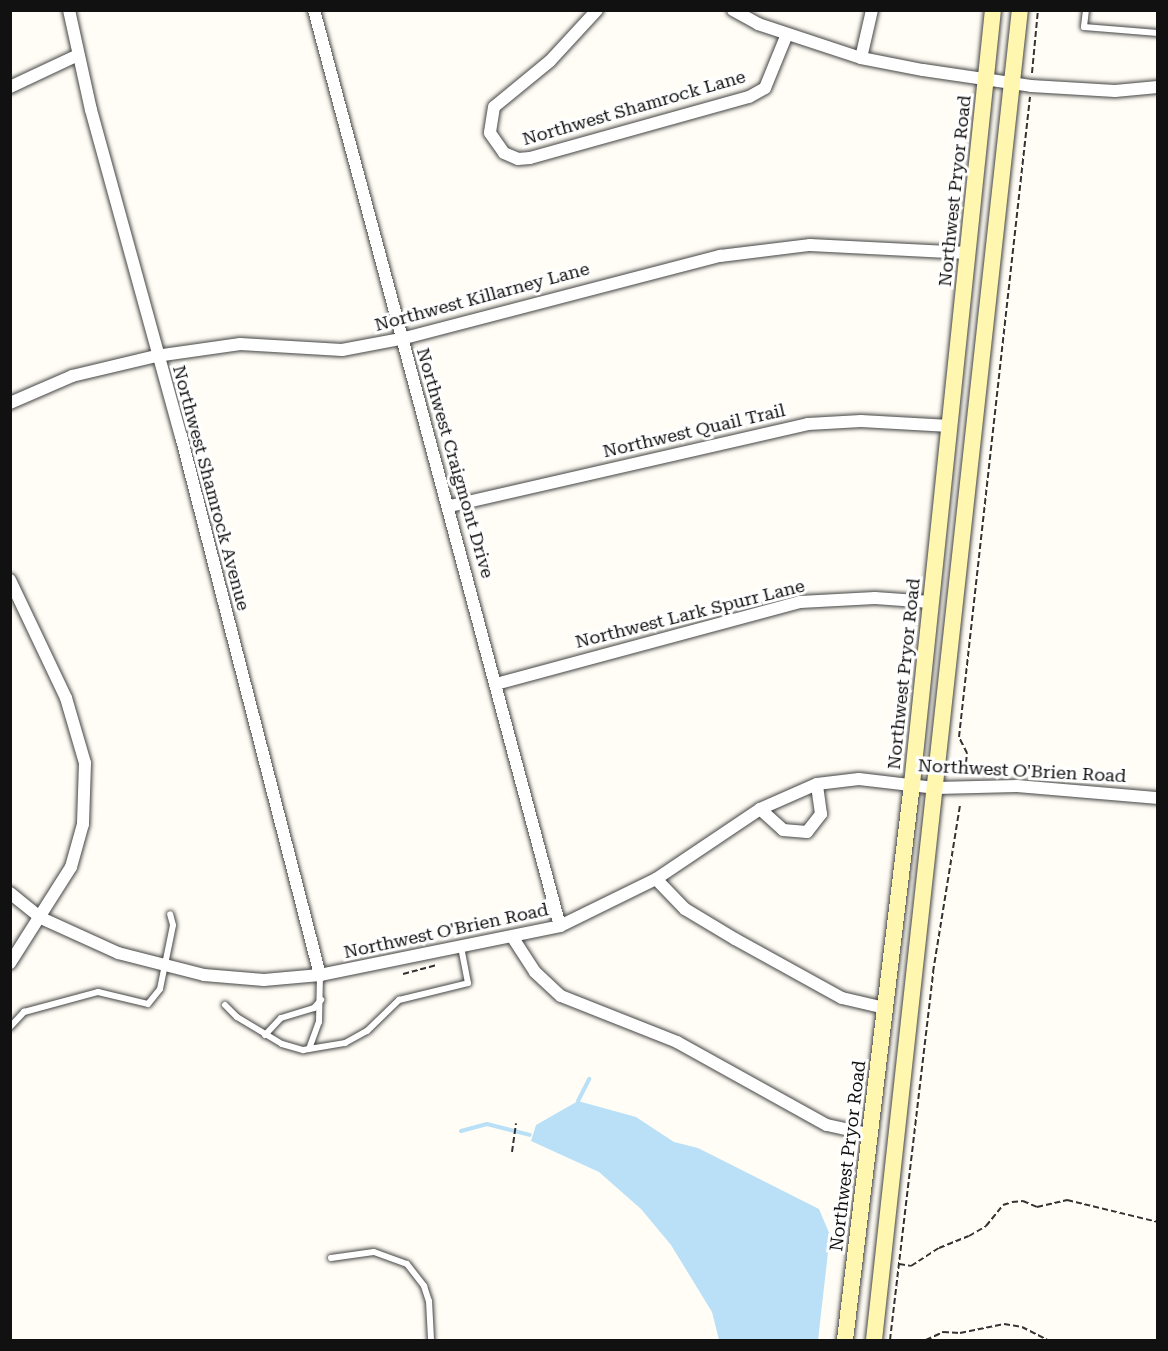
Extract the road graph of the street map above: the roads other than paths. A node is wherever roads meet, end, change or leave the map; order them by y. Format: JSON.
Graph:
{"nodes":[{"id":1,"x":69,"y":10,"type":"edge"},
{"id":2,"x":314,"y":10,"type":"edge"},
{"id":3,"x":597,"y":10,"type":"edge"},
{"id":4,"x":733,"y":10,"type":"edge"},
{"id":5,"x":872,"y":10,"type":"edge"},
{"id":6,"x":993,"y":10,"type":"edge"},
{"id":7,"x":1020,"y":10,"type":"edge"},
{"id":8,"x":1086,"y":10,"type":"edge"},
{"id":9,"x":1158,"y":33,"type":"edge"},
{"id":10,"x":787,"y":34,"type":"junction"},
{"id":11,"x":78,"y":55,"type":"junction"},
{"id":12,"x":861,"y":58,"type":"junction"},
{"id":13,"x":986,"y":78,"type":"junction"},
{"id":14,"x":1012,"y":82,"type":"junction"},
{"id":15,"x":10,"y":87,"type":"edge"},
{"id":16,"x":1158,"y":87,"type":"edge"},
{"id":17,"x":968,"y":253,"type":"junction"},
{"id":18,"x":401,"y":339,"type":"junction"},
{"id":19,"x":156,"y":356,"type":"junction"},
{"id":20,"x":10,"y":402,"type":"edge"},
{"id":21,"x":950,"y":426,"type":"junction"},
{"id":22,"x":450,"y":506,"type":"junction"},
{"id":23,"x":10,"y":580,"type":"edge"},
{"id":24,"x":931,"y":602,"type":"junction"},
{"id":25,"x":496,"y":684,"type":"junction"},
{"id":26,"x":817,"y":784,"type":"junction"},
{"id":27,"x":912,"y":784,"type":"junction"},
{"id":28,"x":936,"y":788,"type":"junction"},
{"id":29,"x":1158,"y":798,"type":"edge"},
{"id":30,"x":760,"y":809,"type":"junction"},
{"id":31,"x":656,"y":879,"type":"junction"},
{"id":32,"x":10,"y":893,"type":"edge"},
{"id":33,"x":170,"y":914,"type":"dead end"},
{"id":34,"x":41,"y":918,"type":"junction"},
{"id":35,"x":560,"y":926,"type":"junction"},
{"id":36,"x":513,"y":938,"type":"junction"},
{"id":37,"x":461,"y":948,"type":"junction"},
{"id":38,"x":10,"y":963,"type":"edge"},
{"id":39,"x":164,"y":967,"type":"junction"},
{"id":40,"x":320,"y":975,"type":"junction"},
{"id":41,"x":322,"y":1000,"type":"junction"},
{"id":42,"x":225,"y":1005,"type":"dead end"},
{"id":43,"x":885,"y":1008,"type":"junction"},
{"id":44,"x":10,"y":1027,"type":"edge"},
{"id":45,"x":265,"y":1035,"type":"junction"},
{"id":46,"x":309,"y":1049,"type":"junction"},
{"id":47,"x":872,"y":1135,"type":"junction"},
{"id":48,"x":331,"y":1258,"type":"dead end"},
{"id":49,"x":431,"y":1341,"type":"edge"},
{"id":50,"x":845,"y":1341,"type":"edge"},
{"id":51,"x":874,"y":1341,"type":"edge"}],
"edges":[{"from":1,"to":11,"type":"street","name":"Northwest Shamrock Avenue"},
{"from":2,"to":18,"type":"street","name":"Northwest Craigmont Drive"},
{"from":3,"to":10,"type":"street","name":"Northwest Shamrock Lane"},
{"from":4,"to":10,"type":"street"},
{"from":5,"to":12,"type":"street"},
{"from":6,"to":13,"type":"main road","name":"Northwest Pryor Road"},
{"from":7,"to":14,"type":"main road"},
{"from":8,"to":9,"type":"lane"},
{"from":10,"to":12,"type":"street"},
{"from":11,"to":15,"type":"street"},
{"from":11,"to":19,"type":"street","name":"Northwest Shamrock Avenue"},
{"from":12,"to":13,"type":"street"},
{"from":13,"to":14,"type":"street"},
{"from":13,"to":17,"type":"main road","name":"Northwest Pryor Road"},
{"from":14,"to":16,"type":"street"},
{"from":14,"to":28,"type":"main road"},
{"from":17,"to":18,"type":"street","name":"Northwest Killarney Lane"},
{"from":17,"to":21,"type":"main road","name":"Northwest Pryor Road"},
{"from":18,"to":19,"type":"street","name":"Northwest Killarney Lane"},
{"from":18,"to":22,"type":"street","name":"Northwest Craigmont Drive"},
{"from":19,"to":20,"type":"street","name":"Northwest Killarney Lane"},
{"from":19,"to":40,"type":"street","name":"Northwest Shamrock Avenue"},
{"from":21,"to":22,"type":"street","name":"Northwest Quail Trail"},
{"from":21,"to":24,"type":"main road","name":"Northwest Pryor Road"},
{"from":22,"to":25,"type":"street","name":"Northwest Craigmont Drive"},
{"from":23,"to":34,"type":"street"},
{"from":24,"to":25,"type":"street","name":"Northwest Lark Spurr Lane"},
{"from":24,"to":27,"type":"main road","name":"Northwest Pryor Road"},
{"from":25,"to":35,"type":"street","name":"Northwest Craigmont Drive"},
{"from":26,"to":27,"type":"street","name":"Northwest O'Brien Road"},
{"from":26,"to":30,"type":"street","name":"Northwest O'Brien Road"},
{"from":26,"to":30,"type":"street"},
{"from":27,"to":28,"type":"street","name":"Northwest O'Brien Road"},
{"from":27,"to":43,"type":"main road","name":"Northwest Pryor Road"},
{"from":28,"to":29,"type":"street","name":"Northwest O'Brien Road"},
{"from":28,"to":51,"type":"main road"},
{"from":30,"to":31,"type":"street","name":"Northwest O'Brien Road"},
{"from":31,"to":35,"type":"street","name":"Northwest O'Brien Road"},
{"from":31,"to":43,"type":"street"},
{"from":32,"to":34,"type":"street","name":"Northwest O'Brien Road"},
{"from":33,"to":39,"type":"lane"},
{"from":34,"to":38,"type":"street"},
{"from":34,"to":39,"type":"street","name":"Northwest O'Brien Road"},
{"from":35,"to":36,"type":"street","name":"Northwest O'Brien Road"},
{"from":36,"to":37,"type":"street","name":"Northwest O'Brien Road"},
{"from":36,"to":47,"type":"street"},
{"from":37,"to":40,"type":"street","name":"Northwest O'Brien Road"},
{"from":37,"to":46,"type":"lane"},
{"from":39,"to":40,"type":"street","name":"Northwest O'Brien Road"},
{"from":39,"to":44,"type":"lane"},
{"from":40,"to":41,"type":"lane"},
{"from":41,"to":45,"type":"lane"},
{"from":41,"to":46,"type":"lane"},
{"from":42,"to":45,"type":"lane"},
{"from":43,"to":47,"type":"main road","name":"Northwest Pryor Road"},
{"from":45,"to":46,"type":"lane"},
{"from":47,"to":50,"type":"main road","name":"Northwest Pryor Road"},
{"from":48,"to":49,"type":"lane"}]}
